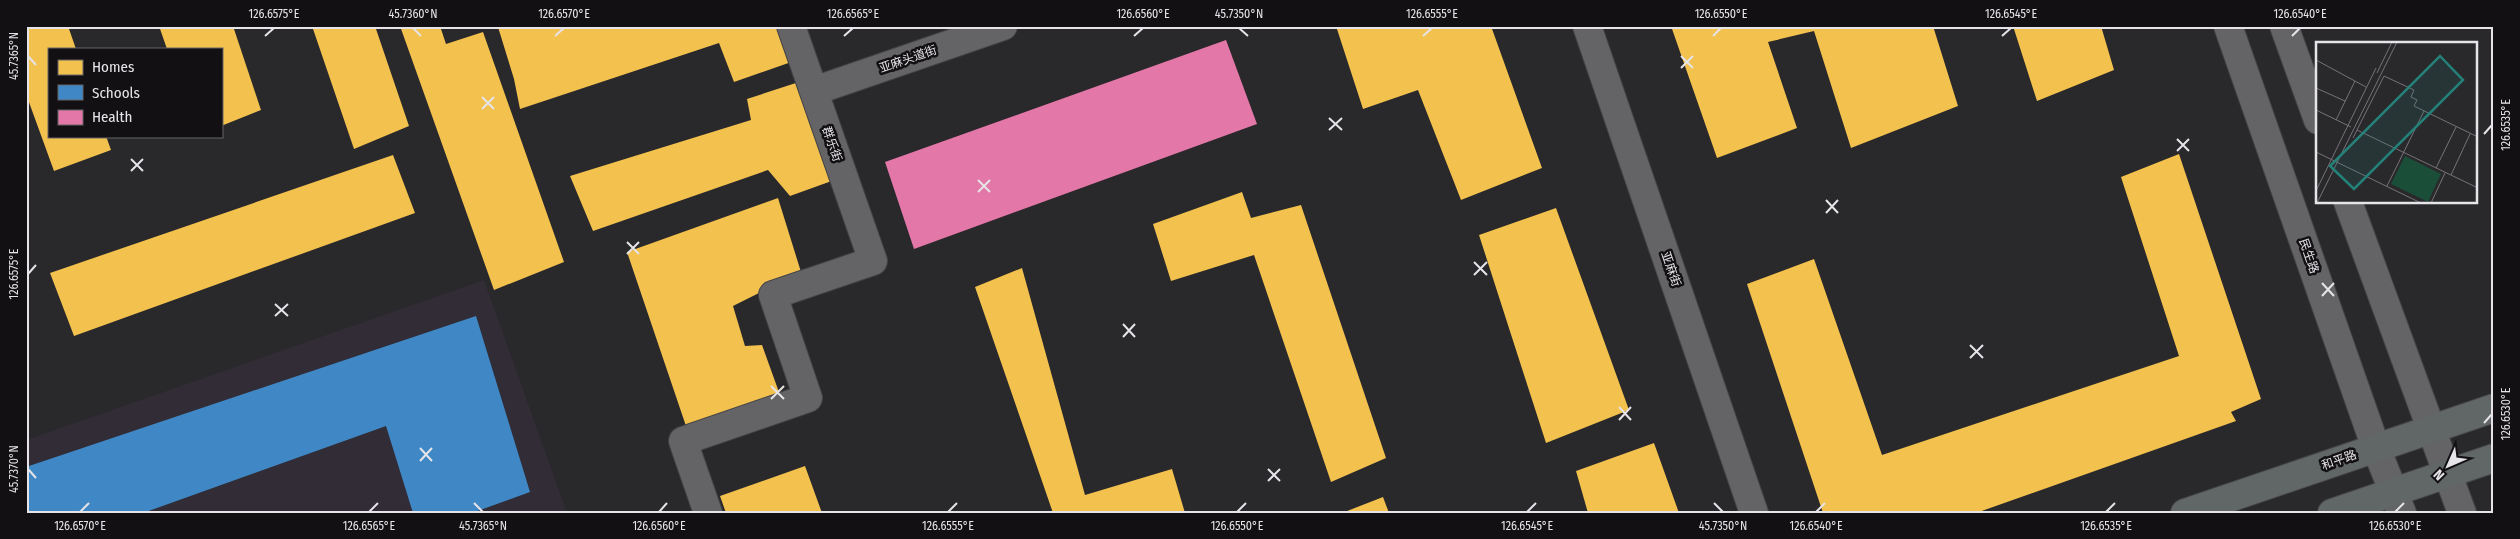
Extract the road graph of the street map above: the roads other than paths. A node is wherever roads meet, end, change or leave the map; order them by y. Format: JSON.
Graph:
{"nodes":[{"id":1,"x":791,"y":26,"type":"edge"},
{"id":2,"x":1003,"y":26,"type":"edge"},
{"id":3,"x":1587,"y":26,"type":"edge"},
{"id":4,"x":2228,"y":26,"type":"edge"},
{"id":5,"x":2284,"y":26,"type":"edge"},
{"id":6,"x":814,"y":91,"type":"junction"},
{"id":7,"x":2316,"y":114,"type":"edge"},
{"id":8,"x":2349,"y":204,"type":"edge"},
{"id":9,"x":2494,"y":408,"type":"edge"},
{"id":10,"x":2430,"y":429,"type":"junction"},
{"id":11,"x":2376,"y":448,"type":"junction"},
{"id":12,"x":2494,"y":458,"type":"edge"},
{"id":13,"x":2447,"y":474,"type":"junction"},
{"id":14,"x":2398,"y":501,"type":"edge"},
{"id":15,"x":708,"y":513,"type":"edge"},
{"id":16,"x":1754,"y":513,"type":"edge"},
{"id":17,"x":2184,"y":513,"type":"edge"},
{"id":18,"x":2332,"y":513,"type":"edge"},
{"id":19,"x":2462,"y":513,"type":"edge"}],
"edges":[{"from":1,"to":6,"type":"street","name":"群乐街"},
{"from":2,"to":6,"type":"street","name":"亚麻头道街"},
{"from":3,"to":16,"type":"street","name":"亚麻街"},
{"from":4,"to":11,"type":"street","name":"民生路"},
{"from":5,"to":7,"type":"street"},
{"from":6,"to":15,"type":"street","name":"群乐街"},
{"from":8,"to":10,"type":"street"},
{"from":9,"to":10,"type":"main road","name":"和平路"},
{"from":10,"to":11,"type":"main road","name":"和平路"},
{"from":10,"to":13,"type":"street"},
{"from":11,"to":14,"type":"street","name":"民生路"},
{"from":11,"to":17,"type":"main road","name":"和平路"},
{"from":12,"to":13,"type":"main road"},
{"from":13,"to":14,"type":"main road"},
{"from":13,"to":19,"type":"street"},
{"from":14,"to":18,"type":"main road"}]}
